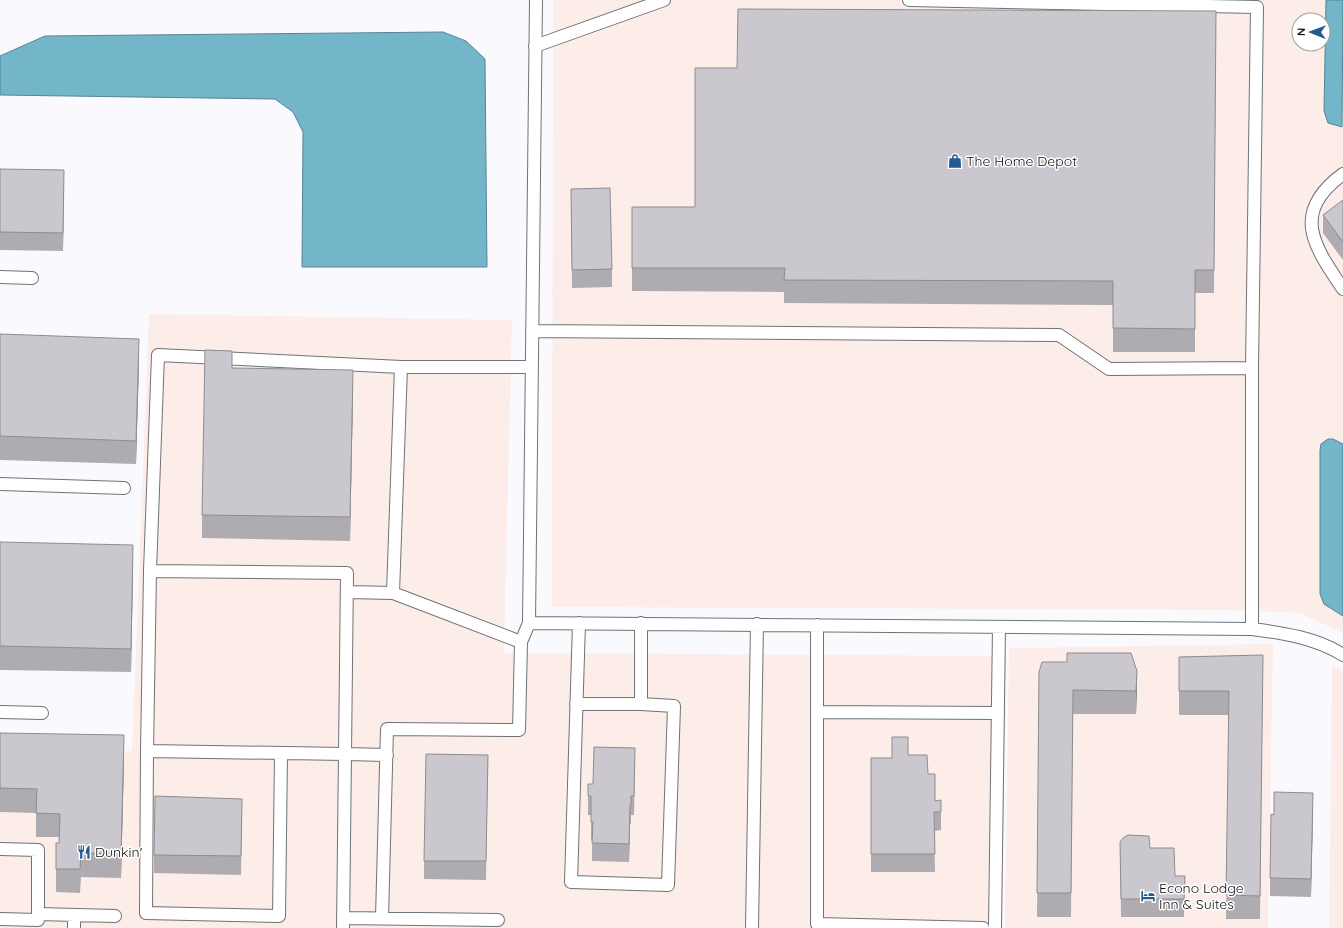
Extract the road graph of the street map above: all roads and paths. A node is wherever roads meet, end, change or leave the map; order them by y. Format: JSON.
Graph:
{"nodes":[{"id":1,"x":536,"y":0,"type":"edge"},
{"id":2,"x":664,"y":0,"type":"edge"},
{"id":3,"x":909,"y":0,"type":"edge"},
{"id":4,"x":535,"y":46,"type":"junction"},
{"id":5,"x":1343,"y":174,"type":"edge"},
{"id":6,"x":0,"y":277,"type":"edge"},
{"id":7,"x":32,"y":278,"type":"dead end"},
{"id":8,"x":1343,"y":289,"type":"edge"},
{"id":9,"x":532,"y":331,"type":"junction"},
{"id":10,"x":401,"y":367,"type":"junction"},
{"id":11,"x":532,"y":367,"type":"junction"},
{"id":12,"x":1252,"y":368,"type":"junction"},
{"id":13,"x":0,"y":484,"type":"edge"},
{"id":14,"x":124,"y":488,"type":"dead end"},
{"id":15,"x":150,"y":571,"type":"junction"},
{"id":16,"x":347,"y":592,"type":"junction"},
{"id":17,"x":393,"y":592,"type":"junction"},
{"id":18,"x":529,"y":623,"type":"junction"},
{"id":19,"x":579,"y":623,"type":"junction"},
{"id":20,"x":641,"y":624,"type":"junction"},
{"id":21,"x":757,"y":624,"type":"junction"},
{"id":22,"x":817,"y":625,"type":"junction"},
{"id":23,"x":999,"y":627,"type":"junction"},
{"id":24,"x":1252,"y":629,"type":"junction"},
{"id":25,"x":521,"y":642,"type":"junction"},
{"id":26,"x":1343,"y":655,"type":"edge"},
{"id":27,"x":576,"y":704,"type":"junction"},
{"id":28,"x":641,"y":704,"type":"junction"},
{"id":29,"x":0,"y":712,"type":"edge"},
{"id":30,"x":817,"y":712,"type":"junction"},
{"id":31,"x":42,"y":713,"type":"dead end"},
{"id":32,"x":998,"y":714,"type":"junction"},
{"id":33,"x":147,"y":751,"type":"junction"},
{"id":34,"x":281,"y":753,"type":"junction"},
{"id":35,"x":345,"y":754,"type":"junction"},
{"id":36,"x":387,"y":755,"type":"junction"},
{"id":37,"x":0,"y":849,"type":"edge"},
{"id":38,"x":38,"y":914,"type":"junction"},
{"id":39,"x":74,"y":915,"type":"junction"},
{"id":40,"x":115,"y":916,"type":"dead end"},
{"id":41,"x":382,"y":918,"type":"junction"},
{"id":42,"x":0,"y":919,"type":"edge"},
{"id":43,"x":498,"y":920,"type":"dead end"},
{"id":44,"x":343,"y":923,"type":"edge"},
{"id":45,"x":74,"y":928,"type":"edge"},
{"id":46,"x":752,"y":928,"type":"edge"},
{"id":47,"x":983,"y":928,"type":"edge"},
{"id":48,"x":994,"y":928,"type":"edge"}],
"edges":[{"from":1,"to":4,"type":"lane"},
{"from":2,"to":4,"type":"lane"},
{"from":3,"to":12,"type":"lane"},
{"from":4,"to":9,"type":"lane"},
{"from":5,"to":8,"type":"lane"},
{"from":6,"to":7,"type":"lane"},
{"from":9,"to":11,"type":"lane"},
{"from":9,"to":12,"type":"lane"},
{"from":10,"to":11,"type":"lane"},
{"from":10,"to":15,"type":"lane"},
{"from":10,"to":17,"type":"lane"},
{"from":11,"to":18,"type":"lane"},
{"from":12,"to":24,"type":"lane"},
{"from":13,"to":14,"type":"lane"},
{"from":15,"to":16,"type":"lane"},
{"from":15,"to":33,"type":"lane"},
{"from":16,"to":17,"type":"lane"},
{"from":16,"to":35,"type":"lane"},
{"from":17,"to":25,"type":"lane"},
{"from":18,"to":19,"type":"lane"},
{"from":18,"to":25,"type":"lane"},
{"from":19,"to":20,"type":"lane"},
{"from":19,"to":27,"type":"lane"},
{"from":20,"to":21,"type":"lane"},
{"from":20,"to":28,"type":"lane"},
{"from":21,"to":22,"type":"lane"},
{"from":21,"to":46,"type":"lane"},
{"from":22,"to":23,"type":"lane"},
{"from":22,"to":30,"type":"lane"},
{"from":23,"to":24,"type":"lane"},
{"from":23,"to":32,"type":"lane"},
{"from":24,"to":26,"type":"lane"},
{"from":25,"to":36,"type":"lane"},
{"from":27,"to":28,"type":"lane"},
{"from":27,"to":28,"type":"lane"},
{"from":29,"to":31,"type":"lane"},
{"from":30,"to":32,"type":"lane"},
{"from":30,"to":47,"type":"lane"},
{"from":32,"to":48,"type":"lane"},
{"from":33,"to":34,"type":"lane"},
{"from":33,"to":34,"type":"lane"},
{"from":34,"to":35,"type":"lane"},
{"from":35,"to":36,"type":"lane"},
{"from":35,"to":44,"type":"lane"},
{"from":36,"to":41,"type":"lane"},
{"from":37,"to":38,"type":"lane"},
{"from":38,"to":39,"type":"lane"},
{"from":38,"to":42,"type":"lane"},
{"from":39,"to":40,"type":"lane"},
{"from":39,"to":45,"type":"lane"},
{"from":41,"to":43,"type":"lane"},
{"from":41,"to":44,"type":"lane"}]}
